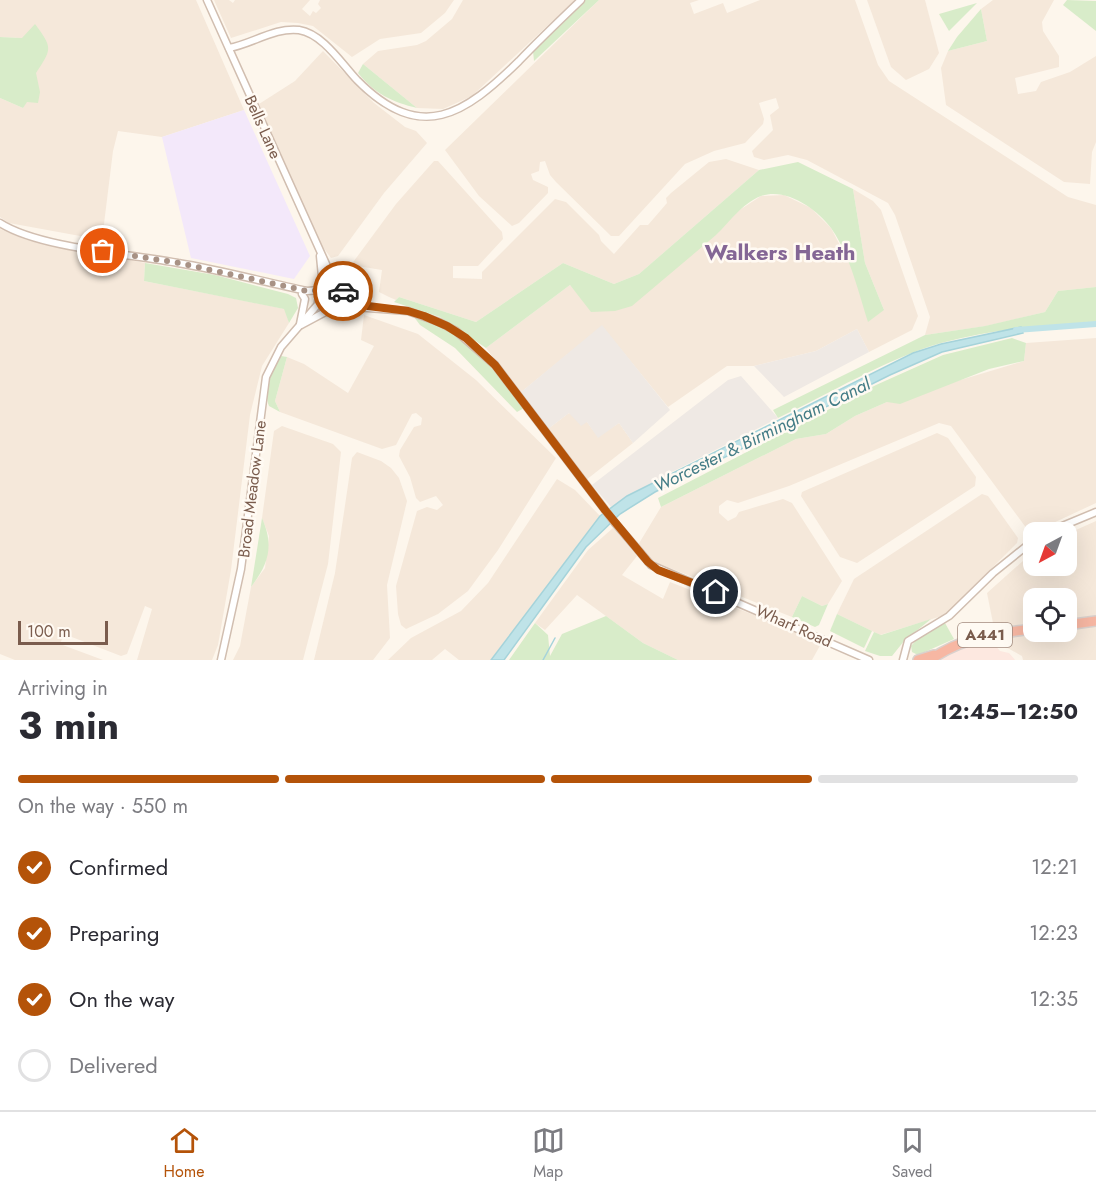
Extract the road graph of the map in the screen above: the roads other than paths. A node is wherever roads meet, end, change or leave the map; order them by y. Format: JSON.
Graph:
{"nodes":[{"id":1,"x":207,"y":0,"type":"edge"},
{"id":2,"x":581,"y":0,"type":"edge"},
{"id":3,"x":229,"y":48,"type":"junction"},
{"id":4,"x":0,"y":223,"type":"edge"},
{"id":5,"x":319,"y":253,"type":"junction"},
{"id":6,"x":335,"y":284,"type":"junction"},
{"id":7,"x":291,"y":288,"type":"junction"},
{"id":8,"x":321,"y":288,"type":"junction"},
{"id":9,"x":343,"y":291,"type":"junction"},
{"id":10,"x":302,"y":294,"type":"junction"},
{"id":11,"x":318,"y":302,"type":"junction"},
{"id":12,"x":341,"y":306,"type":"junction"},
{"id":13,"x":368,"y":306,"type":"junction"},
{"id":14,"x":329,"y":310,"type":"junction"},
{"id":15,"x":299,"y":325,"type":"junction"},
{"id":16,"x":1096,"y":512,"type":"edge"},
{"id":17,"x":1072,"y":522,"type":"edge"},
{"id":18,"x":1023,"y":549,"type":"edge"},
{"id":19,"x":1096,"y":621,"type":"edge"},
{"id":20,"x":1077,"y":624,"type":"edge"},
{"id":21,"x":1023,"y":631,"type":"edge"},
{"id":22,"x":939,"y":653,"type":"junction"},
{"id":23,"x":221,"y":660,"type":"edge"},
{"id":24,"x":869,"y":660,"type":"edge"},
{"id":25,"x":903,"y":660,"type":"edge"},
{"id":26,"x":918,"y":660,"type":"edge"},
{"id":27,"x":930,"y":660,"type":"edge"}],
"edges":[{"from":1,"to":3,"type":"street","name":"Bells Lane"},
{"from":2,"to":3,"type":"street"},
{"from":3,"to":5,"type":"street","name":"Bells Lane"},
{"from":4,"to":7,"type":"street"},
{"from":5,"to":6,"type":"street","name":"Bells Lane"},
{"from":5,"to":8,"type":"street","name":"Bells Lane"},
{"from":6,"to":8,"type":"street"},
{"from":6,"to":9,"type":"street"},
{"from":7,"to":8,"type":"street"},
{"from":7,"to":10,"type":"street"},
{"from":8,"to":11,"type":"street"},
{"from":9,"to":12,"type":"street"},
{"from":9,"to":13,"type":"street"},
{"from":10,"to":11,"type":"street"},
{"from":10,"to":15,"type":"street"},
{"from":11,"to":14,"type":"street"},
{"from":11,"to":15,"type":"street","name":"Broad Meadow Lane"},
{"from":12,"to":13,"type":"street","name":"Wharf Road"},
{"from":12,"to":14,"type":"street"},
{"from":13,"to":24,"type":"street","name":"Wharf Road"},
{"from":14,"to":15,"type":"street","name":"Broad Meadow Lane"},
{"from":15,"to":23,"type":"street","name":"Broad Meadow Lane"},
{"from":16,"to":17,"type":"street"},
{"from":18,"to":25,"type":"street"},
{"from":19,"to":20,"type":"highway"},
{"from":21,"to":22,"type":"highway","number":"A441"},
{"from":22,"to":26,"type":"highway","number":"A441"},
{"from":22,"to":27,"type":"highway","number":"A441"}]}
